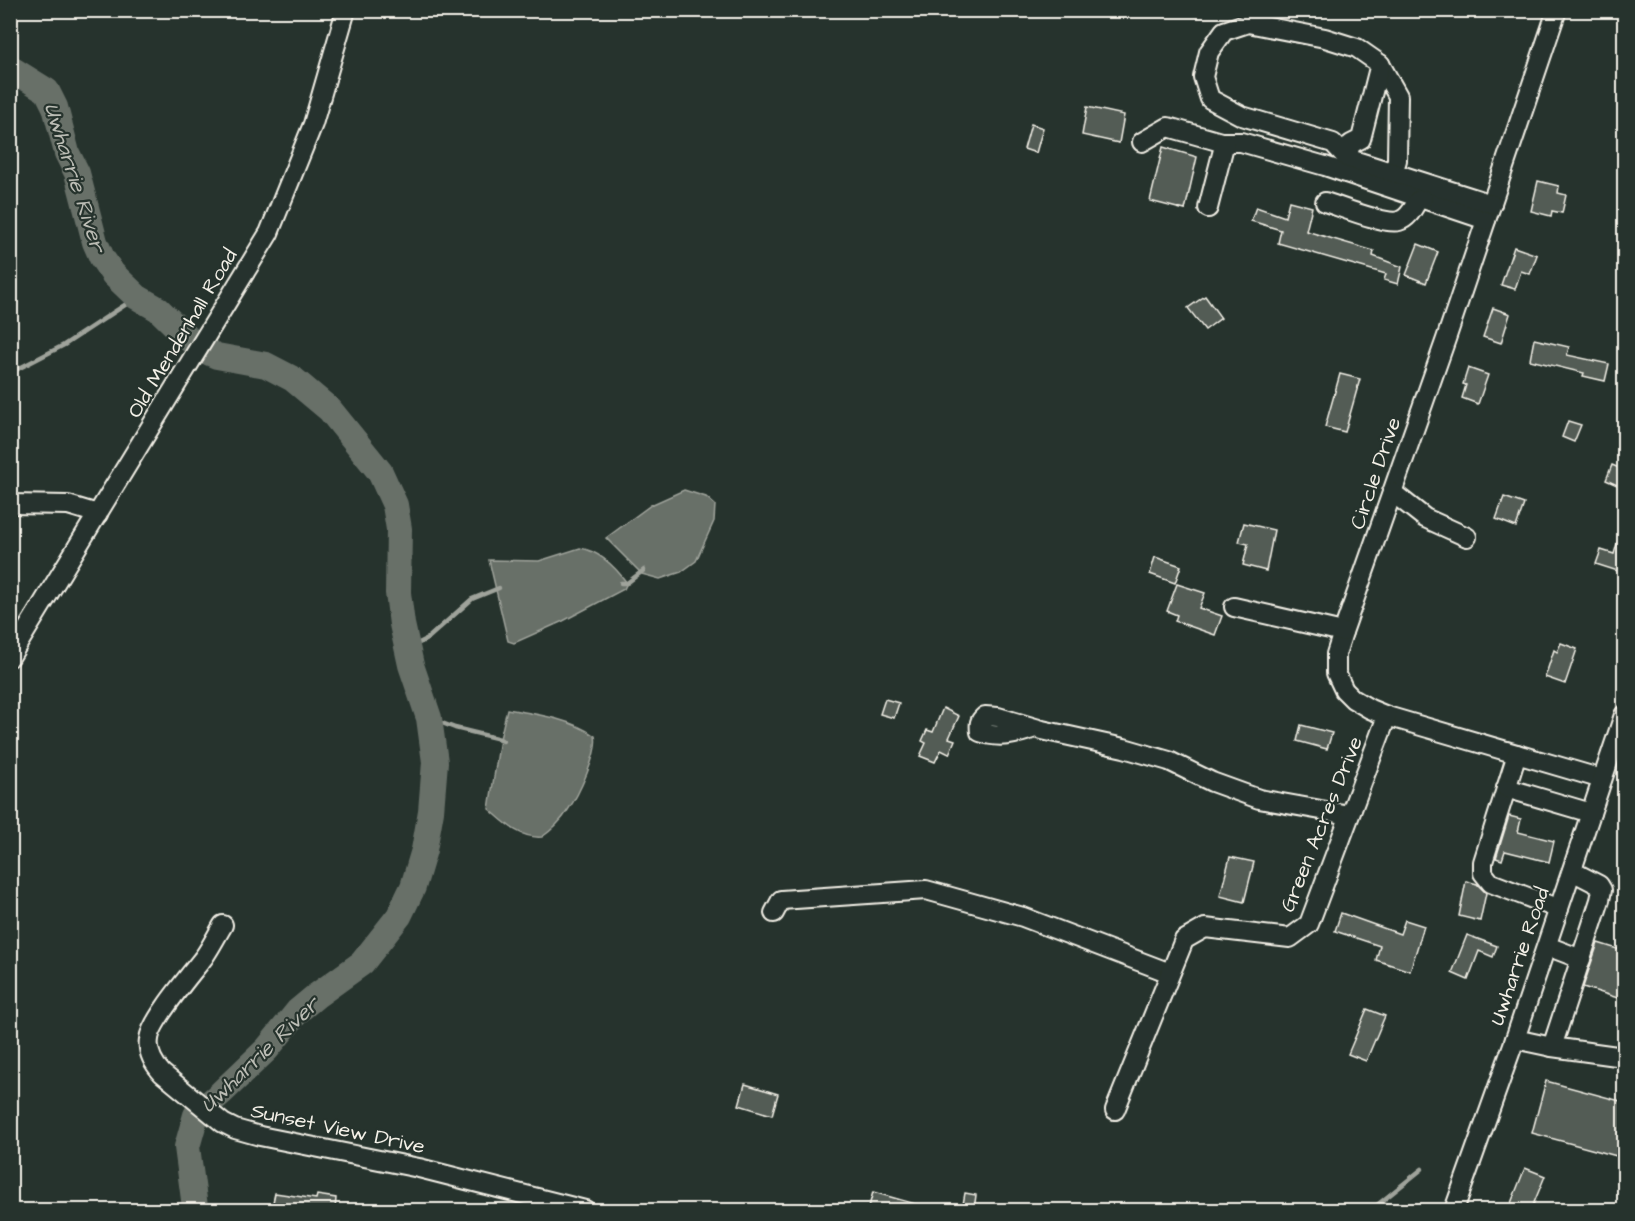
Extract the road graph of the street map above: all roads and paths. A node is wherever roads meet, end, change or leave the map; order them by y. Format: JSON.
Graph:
{"nodes":[{"id":1,"x":346,"y":10,"type":"edge"},
{"id":2,"x":1557,"y":10,"type":"edge"},
{"id":3,"x":1380,"y":64,"type":"junction"},
{"id":4,"x":1142,"y":142,"type":"dead end"},
{"id":5,"x":1226,"y":142,"type":"junction"},
{"id":6,"x":1347,"y":158,"type":"junction"},
{"id":7,"x":1393,"y":173,"type":"junction"},
{"id":8,"x":1423,"y":199,"type":"junction"},
{"id":9,"x":1325,"y":202,"type":"dead end"},
{"id":10,"x":1208,"y":208,"type":"dead end"},
{"id":11,"x":1489,"y":212,"type":"junction"},
{"id":12,"x":1392,"y":492,"type":"junction"},
{"id":13,"x":10,"y":504,"type":"edge"},
{"id":14,"x":98,"y":514,"type":"junction"},
{"id":15,"x":1467,"y":537,"type":"dead end"},
{"id":16,"x":1234,"y":607,"type":"dead end"},
{"id":17,"x":1343,"y":632,"type":"junction"},
{"id":18,"x":10,"y":657,"type":"edge"},
{"id":19,"x":1387,"y":716,"type":"junction"},
{"id":20,"x":1624,"y":716,"type":"edge"},
{"id":21,"x":1035,"y":729,"type":"dead end"},
{"id":22,"x":1517,"y":754,"type":"junction"},
{"id":23,"x":1602,"y":779,"type":"junction"},
{"id":24,"x":1506,"y":788,"type":"junction"},
{"id":25,"x":1591,"y":813,"type":"junction"},
{"id":26,"x":1349,"y":815,"type":"junction"},
{"id":27,"x":1572,"y":871,"type":"junction"},
{"id":28,"x":1559,"y":909,"type":"junction"},
{"id":29,"x":774,"y":913,"type":"dead end"},
{"id":30,"x":223,"y":925,"type":"dead end"},
{"id":31,"x":1547,"y":946,"type":"junction"},
{"id":32,"x":1581,"y":959,"type":"junction"},
{"id":33,"x":1170,"y":973,"type":"junction"},
{"id":34,"x":1515,"y":1039,"type":"junction"},
{"id":35,"x":1552,"y":1047,"type":"junction"},
{"id":36,"x":1624,"y":1057,"type":"edge"},
{"id":37,"x":1115,"y":1110,"type":"dead end"},
{"id":38,"x":585,"y":1210,"type":"edge"},
{"id":39,"x":1454,"y":1210,"type":"edge"}],
"edges":[{"from":1,"to":14,"type":"street","name":"Old Mendenhall Road"},
{"from":2,"to":11,"type":"street","name":"Circle Drive"},
{"from":3,"to":6,"type":"street"},
{"from":3,"to":6,"type":"street"},
{"from":3,"to":7,"type":"street"},
{"from":4,"to":5,"type":"street"},
{"from":5,"to":8,"type":"street"},
{"from":5,"to":10,"type":"street"},
{"from":6,"to":7,"type":"street"},
{"from":7,"to":11,"type":"street"},
{"from":8,"to":9,"type":"street"},
{"from":8,"to":11,"type":"street"},
{"from":11,"to":12,"type":"street","name":"Circle Drive"},
{"from":12,"to":15,"type":"street"},
{"from":12,"to":17,"type":"street","name":"Circle Drive"},
{"from":13,"to":14,"type":"street"},
{"from":14,"to":18,"type":"street","name":"Old Mendenhall Road"},
{"from":16,"to":17,"type":"street"},
{"from":17,"to":19,"type":"street","name":"Circle Drive"},
{"from":19,"to":22,"type":"street","name":"Circle Drive"},
{"from":19,"to":26,"type":"street","name":"Green Acres Drive"},
{"from":20,"to":23,"type":"street","name":"Uwharrie Road"},
{"from":21,"to":26,"type":"street"},
{"from":22,"to":23,"type":"street","name":"Circle Drive"},
{"from":22,"to":24,"type":"street"},
{"from":23,"to":25,"type":"street","name":"Uwharrie Road"},
{"from":24,"to":25,"type":"street"},
{"from":24,"to":28,"type":"street"},
{"from":25,"to":27,"type":"street","name":"Uwharrie Road"},
{"from":26,"to":33,"type":"street","name":"Green Acres Drive"},
{"from":27,"to":28,"type":"street","name":"Uwharrie Road"},
{"from":27,"to":32,"type":"street"},
{"from":28,"to":31,"type":"street","name":"Uwharrie Road"},
{"from":29,"to":33,"type":"street"},
{"from":30,"to":38,"type":"street","name":"Sunset View Drive"},
{"from":31,"to":32,"type":"street"},
{"from":31,"to":34,"type":"street","name":"Uwharrie Road"},
{"from":32,"to":35,"type":"street"},
{"from":33,"to":37,"type":"street","name":"Green Acres Drive"},
{"from":34,"to":35,"type":"street"},
{"from":34,"to":39,"type":"street","name":"Uwharrie Road"},
{"from":35,"to":36,"type":"street"}]}
